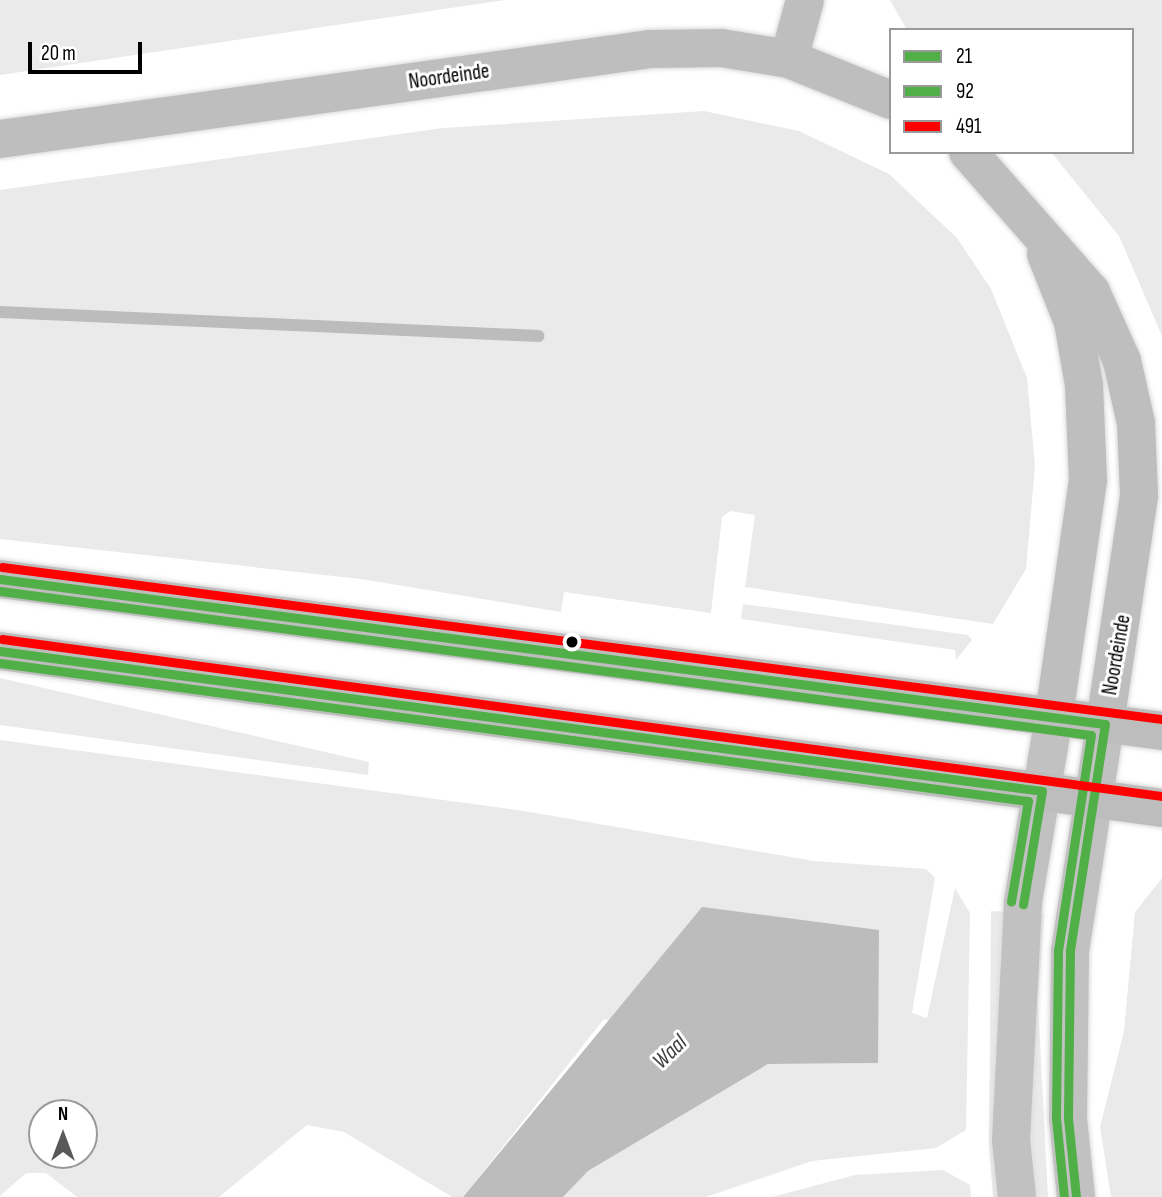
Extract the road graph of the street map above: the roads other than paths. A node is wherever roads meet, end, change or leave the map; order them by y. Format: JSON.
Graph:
{"nodes":[{"id":1,"x":805,"y":0,"type":"edge"},
{"id":2,"x":789,"y":59,"type":"junction"},
{"id":3,"x":889,"y":99,"type":"edge"},
{"id":4,"x":0,"y":139,"type":"edge"},
{"id":5,"x":970,"y":154,"type":"edge"},
{"id":6,"x":1033,"y":223,"type":"junction"},
{"id":7,"x":0,"y":579,"type":"edge"},
{"id":8,"x":0,"y":651,"type":"edge"},
{"id":9,"x":1054,"y":716,"type":"junction"},
{"id":10,"x":1105,"y":724,"type":"junction"},
{"id":11,"x":1162,"y":731,"type":"edge"},
{"id":12,"x":1042,"y":791,"type":"junction"},
{"id":13,"x":1093,"y":800,"type":"junction"},
{"id":14,"x":1162,"y":808,"type":"edge"},
{"id":15,"x":1017,"y":1197,"type":"edge"},
{"id":16,"x":1076,"y":1197,"type":"edge"}],
"edges":[{"from":1,"to":2,"type":"street"},
{"from":2,"to":3,"type":"street","name":"Noordeinde"},
{"from":2,"to":4,"type":"street","name":"Noordeinde"},
{"from":5,"to":6,"type":"street","name":"Noordeinde"},
{"from":6,"to":9,"type":"street","name":"Noordeinde"},
{"from":6,"to":10,"type":"street","name":"Noordeinde"},
{"from":7,"to":9,"type":"main road"},
{"from":8,"to":12,"type":"main road"},
{"from":9,"to":10,"type":"main road"},
{"from":9,"to":12,"type":"main road","name":"Noordeinde"},
{"from":10,"to":11,"type":"main road"},
{"from":10,"to":13,"type":"main road","name":"Noordeinde"},
{"from":12,"to":13,"type":"main road"},
{"from":12,"to":15,"type":"main road","name":"Noordeinde"},
{"from":13,"to":14,"type":"main road"},
{"from":13,"to":16,"type":"main road","name":"Noordeinde"}]}
